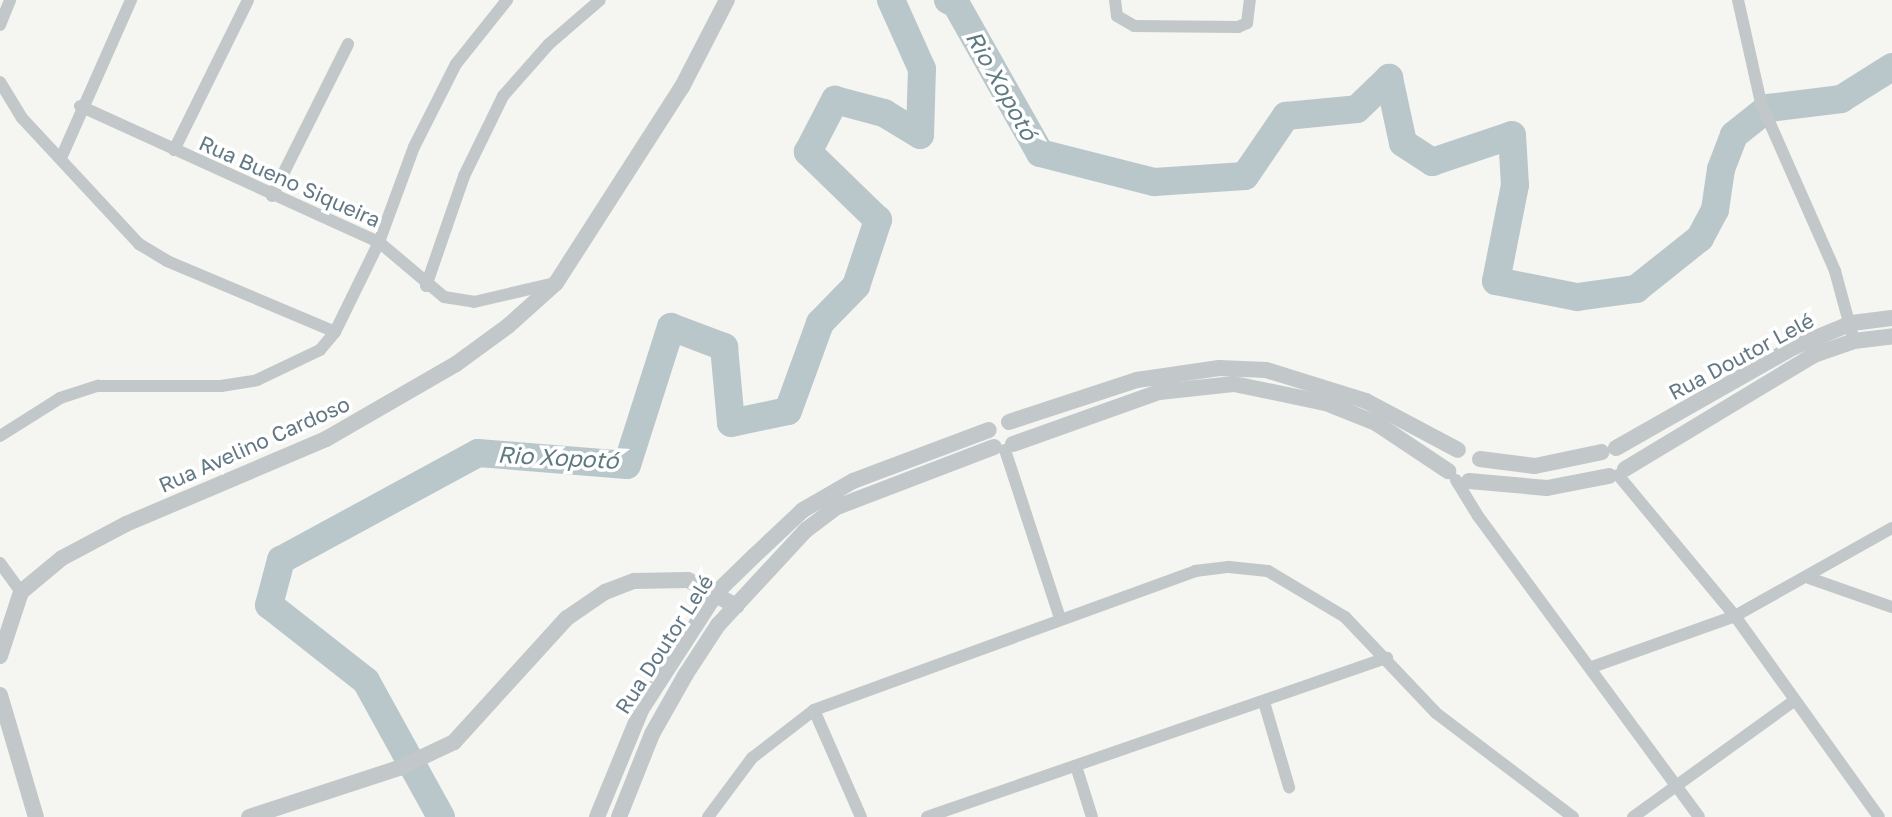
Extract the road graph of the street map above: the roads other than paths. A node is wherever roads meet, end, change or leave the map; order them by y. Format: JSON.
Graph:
{"nodes":[{"id":1,"x":10,"y":0,"type":"edge"},
{"id":2,"x":131,"y":0,"type":"edge"},
{"id":3,"x":248,"y":0,"type":"edge"},
{"id":4,"x":507,"y":0,"type":"edge"},
{"id":5,"x":600,"y":0,"type":"edge"},
{"id":6,"x":727,"y":0,"type":"edge"},
{"id":7,"x":1115,"y":0,"type":"edge"},
{"id":8,"x":1250,"y":0,"type":"edge"},
{"id":9,"x":1738,"y":0,"type":"edge"},
{"id":10,"x":0,"y":24,"type":"edge"},
{"id":11,"x":348,"y":44,"type":"dead end"},
{"id":12,"x":0,"y":82,"type":"edge"},
{"id":13,"x":80,"y":106,"type":"junction"},
{"id":14,"x":174,"y":150,"type":"junction"},
{"id":15,"x":61,"y":158,"type":"junction"},
{"id":16,"x":272,"y":195,"type":"junction"},
{"id":17,"x":379,"y":242,"type":"junction"},
{"id":18,"x":556,"y":283,"type":"junction"},
{"id":19,"x":426,"y":286,"type":"junction"},
{"id":20,"x":1892,"y":318,"type":"edge"},
{"id":21,"x":1852,"y":323,"type":"junction"},
{"id":22,"x":335,"y":332,"type":"junction"},
{"id":23,"x":1892,"y":336,"type":"edge"},
{"id":24,"x":1854,"y":341,"type":"junction"},
{"id":25,"x":1009,"y":422,"type":"junction"},
{"id":26,"x":989,"y":430,"type":"junction"},
{"id":27,"x":0,"y":436,"type":"edge"},
{"id":28,"x":1004,"y":447,"type":"junction"},
{"id":29,"x":1458,"y":450,"type":"junction"},
{"id":30,"x":1609,"y":450,"type":"junction"},
{"id":31,"x":1480,"y":459,"type":"junction"},
{"id":32,"x":1617,"y":473,"type":"junction"},
{"id":33,"x":1458,"y":477,"type":"junction"},
{"id":34,"x":1892,"y":528,"type":"edge"},
{"id":35,"x":0,"y":563,"type":"edge"},
{"id":36,"x":1809,"y":578,"type":"junction"},
{"id":37,"x":688,"y":580,"type":"junction"},
{"id":38,"x":21,"y":592,"type":"junction"},
{"id":39,"x":717,"y":592,"type":"junction"},
{"id":40,"x":736,"y":606,"type":"junction"},
{"id":41,"x":1892,"y":607,"type":"edge"},
{"id":42,"x":706,"y":610,"type":"junction"},
{"id":43,"x":1735,"y":616,"type":"junction"},
{"id":44,"x":1060,"y":618,"type":"junction"},
{"id":45,"x":718,"y":625,"type":"junction"},
{"id":46,"x":0,"y":656,"type":"edge"},
{"id":47,"x":1387,"y":658,"type":"junction"},
{"id":48,"x":1592,"y":667,"type":"junction"},
{"id":49,"x":0,"y":695,"type":"edge"},
{"id":50,"x":1794,"y":701,"type":"junction"},
{"id":51,"x":1264,"y":702,"type":"junction"},
{"id":52,"x":814,"y":710,"type":"junction"},
{"id":53,"x":1076,"y":766,"type":"junction"},
{"id":54,"x":1675,"y":783,"type":"junction"},
{"id":55,"x":1289,"y":788,"type":"dead end"},
{"id":56,"x":36,"y":817,"type":"edge"},
{"id":57,"x":248,"y":817,"type":"edge"},
{"id":58,"x":597,"y":817,"type":"edge"},
{"id":59,"x":619,"y":817,"type":"edge"},
{"id":60,"x":708,"y":817,"type":"edge"},
{"id":61,"x":861,"y":817,"type":"edge"},
{"id":62,"x":927,"y":817,"type":"edge"},
{"id":63,"x":1093,"y":817,"type":"edge"},
{"id":64,"x":1573,"y":817,"type":"edge"},
{"id":65,"x":1633,"y":817,"type":"edge"},
{"id":66,"x":1699,"y":817,"type":"edge"},
{"id":67,"x":1879,"y":817,"type":"edge"}],
"edges":[{"from":1,"to":10,"type":"street"},
{"from":2,"to":13,"type":"street"},
{"from":3,"to":14,"type":"street"},
{"from":4,"to":17,"type":"street"},
{"from":5,"to":19,"type":"street"},
{"from":6,"to":18,"type":"street","name":"Rua Avelino Cardoso"},
{"from":7,"to":8,"type":"street"},
{"from":9,"to":21,"type":"street"},
{"from":11,"to":16,"type":"street"},
{"from":12,"to":15,"type":"street"},
{"from":13,"to":14,"type":"street","name":"Rua Bueno Siqueira"},
{"from":13,"to":15,"type":"street"},
{"from":14,"to":16,"type":"street","name":"Rua Bueno Siqueira"},
{"from":15,"to":22,"type":"street"},
{"from":16,"to":17,"type":"street","name":"Rua Bueno Siqueira"},
{"from":17,"to":19,"type":"street","name":"Rua Bueno Siqueira"},
{"from":17,"to":22,"type":"street"},
{"from":18,"to":19,"type":"street","name":"Rua Bueno Siqueira"},
{"from":18,"to":38,"type":"street","name":"Rua Avelino Cardoso"},
{"from":20,"to":21,"type":"street","name":"Rua Doutor Lelé"},
{"from":21,"to":24,"type":"street"},
{"from":21,"to":30,"type":"street","name":"Rua Doutor Lelé"},
{"from":22,"to":27,"type":"street"},
{"from":23,"to":24,"type":"street","name":"Rua Doutor Lelé"},
{"from":24,"to":32,"type":"street","name":"Rua Doutor Lelé"},
{"from":25,"to":26,"type":"street","name":"Rua Doutor Lelé"},
{"from":25,"to":28,"type":"street"},
{"from":25,"to":29,"type":"street"},
{"from":26,"to":28,"type":"street"},
{"from":26,"to":39,"type":"street","name":"Rua Doutor Lelé"},
{"from":28,"to":33,"type":"street","name":"Rua Doutor Lelé"},
{"from":28,"to":40,"type":"street","name":"Rua Doutor Lelé"},
{"from":28,"to":44,"type":"street"},
{"from":29,"to":31,"type":"street"},
{"from":29,"to":33,"type":"street"},
{"from":30,"to":31,"type":"street","name":"Rua Doutor Lelé"},
{"from":30,"to":32,"type":"street"},
{"from":30,"to":32,"type":"street"},
{"from":31,"to":33,"type":"street"},
{"from":32,"to":33,"type":"street","name":"Rua Doutor Lelé"},
{"from":32,"to":43,"type":"street"},
{"from":33,"to":48,"type":"street"},
{"from":34,"to":36,"type":"street"},
{"from":35,"to":38,"type":"street"},
{"from":36,"to":41,"type":"street"},
{"from":36,"to":43,"type":"street"},
{"from":37,"to":39,"type":"street"},
{"from":37,"to":42,"type":"street"},
{"from":37,"to":57,"type":"street"},
{"from":38,"to":46,"type":"street"},
{"from":39,"to":40,"type":"street"},
{"from":39,"to":42,"type":"street","name":"Rua Doutor Lelé"},
{"from":40,"to":45,"type":"street","name":"Rua Doutor Lelé"},
{"from":42,"to":45,"type":"street"},
{"from":42,"to":58,"type":"street","name":"Rua Doutor Lelé"},
{"from":43,"to":48,"type":"street"},
{"from":43,"to":50,"type":"street"},
{"from":44,"to":47,"type":"street"},
{"from":44,"to":52,"type":"street"},
{"from":45,"to":59,"type":"street","name":"Rua Doutor Lelé"},
{"from":47,"to":51,"type":"street"},
{"from":47,"to":64,"type":"street"},
{"from":48,"to":54,"type":"street"},
{"from":49,"to":56,"type":"street"},
{"from":50,"to":54,"type":"street"},
{"from":50,"to":67,"type":"street"},
{"from":51,"to":53,"type":"street"},
{"from":51,"to":55,"type":"street"},
{"from":52,"to":60,"type":"street"},
{"from":52,"to":61,"type":"street"},
{"from":53,"to":62,"type":"street"},
{"from":53,"to":63,"type":"street"},
{"from":54,"to":65,"type":"street"},
{"from":54,"to":66,"type":"street"}]}
